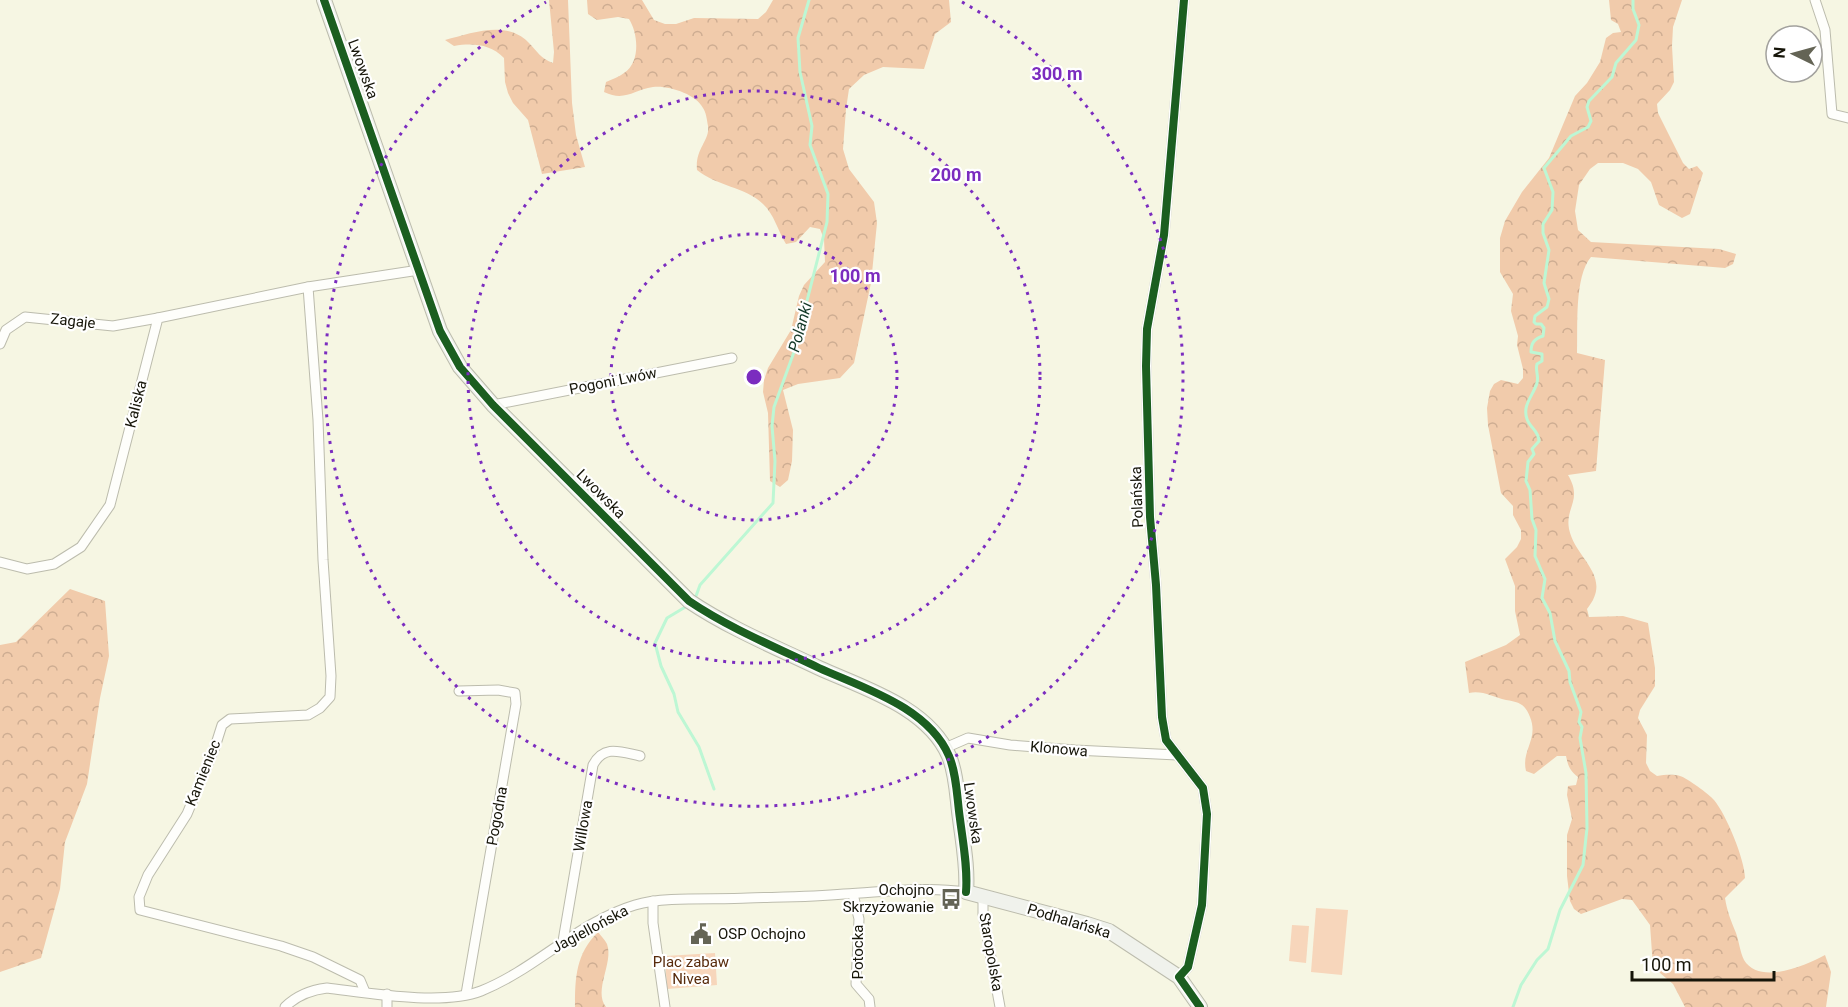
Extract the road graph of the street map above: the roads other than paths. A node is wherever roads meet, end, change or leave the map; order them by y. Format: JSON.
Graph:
{"nodes":[{"id":1,"x":324,"y":0,"type":"edge"},
{"id":2,"x":1184,"y":0,"type":"edge"},
{"id":3,"x":1815,"y":0,"type":"edge"},
{"id":4,"x":1848,"y":118,"type":"edge"},
{"id":5,"x":419,"y":270,"type":"junction"},
{"id":6,"x":308,"y":287,"type":"junction"},
{"id":7,"x":158,"y":318,"type":"junction"},
{"id":8,"x":0,"y":344,"type":"edge"},
{"id":9,"x":732,"y":358,"type":"dead end"},
{"id":10,"x":493,"y":405,"type":"junction"},
{"id":11,"x":0,"y":562,"type":"edge"},
{"id":12,"x":459,"y":691,"type":"dead end"},
{"id":13,"x":945,"y":748,"type":"junction"},
{"id":14,"x":1177,"y":755,"type":"junction"},
{"id":15,"x":640,"y":756,"type":"dead end"},
{"id":16,"x":966,"y":892,"type":"junction"},
{"id":17,"x":853,"y":894,"type":"junction"},
{"id":18,"x":983,"y":897,"type":"junction"},
{"id":19,"x":653,"y":901,"type":"junction"},
{"id":20,"x":563,"y":941,"type":"junction"},
{"id":21,"x":1179,"y":977,"type":"junction"},
{"id":22,"x":365,"y":992,"type":"junction"},
{"id":23,"x":387,"y":994,"type":"junction"},
{"id":24,"x":466,"y":994,"type":"junction"},
{"id":25,"x":454,"y":996,"type":"junction"},
{"id":26,"x":285,"y":1007,"type":"edge"},
{"id":27,"x":387,"y":1007,"type":"edge"},
{"id":28,"x":455,"y":1007,"type":"edge"},
{"id":29,"x":665,"y":1007,"type":"edge"},
{"id":30,"x":870,"y":1007,"type":"edge"},
{"id":31,"x":1000,"y":1007,"type":"edge"},
{"id":32,"x":1200,"y":1007,"type":"edge"}],
"edges":[{"from":1,"to":5,"type":"street","name":"Lwowska"},
{"from":2,"to":14,"type":"street","name":"Polańska"},
{"from":3,"to":4,"type":"street"},
{"from":5,"to":6,"type":"street"},
{"from":5,"to":10,"type":"street","name":"Lwowska"},
{"from":6,"to":7,"type":"street"},
{"from":6,"to":22,"type":"street","name":"Kamieniec"},
{"from":7,"to":8,"type":"street","name":"Zagaje"},
{"from":7,"to":11,"type":"street","name":"Kaliska"},
{"from":9,"to":10,"type":"street","name":"Pogoni Lwów"},
{"from":10,"to":13,"type":"street","name":"Lwowska"},
{"from":12,"to":24,"type":"street","name":"Pogodna"},
{"from":13,"to":14,"type":"street","name":"Klonowa"},
{"from":13,"to":16,"type":"street","name":"Lwowska"},
{"from":14,"to":21,"type":"street","name":"Polańska"},
{"from":15,"to":20,"type":"street","name":"Willowa"},
{"from":16,"to":17,"type":"street","name":"Jagiellońska"},
{"from":16,"to":18,"type":"street","name":"Jagiellońska"},
{"from":17,"to":19,"type":"street","name":"Jagiellońska"},
{"from":17,"to":30,"type":"street","name":"Potocka"},
{"from":18,"to":21,"type":"street","name":"Podhalańska"},
{"from":18,"to":31,"type":"street","name":"Staropolska"},
{"from":19,"to":20,"type":"street","name":"Jagiellońska"},
{"from":19,"to":29,"type":"street"},
{"from":20,"to":24,"type":"street","name":"Jagiellońska"},
{"from":21,"to":32,"type":"street","name":"Podhalańska"},
{"from":22,"to":23,"type":"street","name":"Jagiellońska"},
{"from":22,"to":26,"type":"street","name":"Jagiellońska"},
{"from":23,"to":25,"type":"street","name":"Jagiellońska"},
{"from":23,"to":27,"type":"street"},
{"from":24,"to":25,"type":"street","name":"Jagiellońska"},
{"from":25,"to":28,"type":"street"}]}
